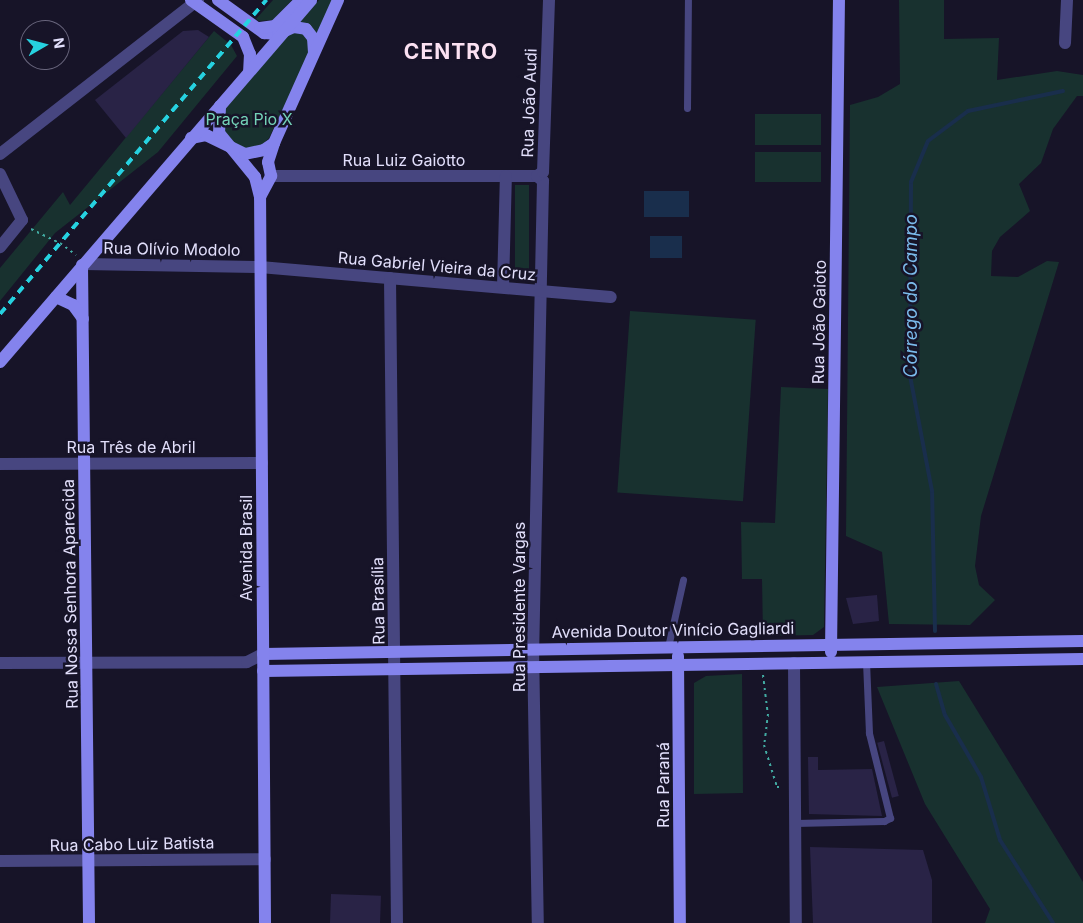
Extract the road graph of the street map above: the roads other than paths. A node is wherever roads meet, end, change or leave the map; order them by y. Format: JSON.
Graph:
{"nodes":[{"id":1,"x":218,"y":0,"type":"edge"},
{"id":2,"x":301,"y":0,"type":"edge"},
{"id":3,"x":311,"y":0,"type":"edge"},
{"id":4,"x":338,"y":0,"type":"edge"},
{"id":5,"x":549,"y":0,"type":"edge"},
{"id":6,"x":688,"y":0,"type":"edge"},
{"id":7,"x":839,"y":0,"type":"edge"},
{"id":8,"x":1066,"y":0,"type":"edge"},
{"id":9,"x":195,"y":1,"type":"edge"},
{"id":10,"x":256,"y":27,"type":"junction"},
{"id":11,"x":285,"y":30,"type":"junction"},
{"id":12,"x":1065,"y":44,"type":"dead end"},
{"id":13,"x":314,"y":55,"type":"junction"},
{"id":14,"x":249,"y":71,"type":"junction"},
{"id":15,"x":220,"y":104,"type":"junction"},
{"id":16,"x":687,"y":108,"type":"dead end"},
{"id":17,"x":192,"y":138,"type":"junction"},
{"id":18,"x":274,"y":143,"type":"junction"},
{"id":19,"x":233,"y":150,"type":"junction"},
{"id":20,"x":0,"y":154,"type":"edge"},
{"id":21,"x":0,"y":174,"type":"edge"},
{"id":22,"x":271,"y":176,"type":"junction"},
{"id":23,"x":506,"y":176,"type":"junction"},
{"id":24,"x":537,"y":176,"type":"junction"},
{"id":25,"x":260,"y":196,"type":"junction"},
{"id":26,"x":0,"y":247,"type":"edge"},
{"id":27,"x":83,"y":265,"type":"junction"},
{"id":28,"x":260,"y":267,"type":"junction"},
{"id":29,"x":390,"y":278,"type":"junction"},
{"id":30,"x":503,"y":288,"type":"junction"},
{"id":31,"x":540,"y":291,"type":"junction"},
{"id":32,"x":56,"y":297,"type":"junction"},
{"id":33,"x":611,"y":297,"type":"dead end"},
{"id":34,"x":83,"y":319,"type":"junction"},
{"id":35,"x":0,"y":362,"type":"edge"},
{"id":36,"x":262,"y":463,"type":"junction"},
{"id":37,"x":0,"y":464,"type":"edge"},
{"id":38,"x":84,"y":464,"type":"junction"},
{"id":39,"x":683,"y":580,"type":"dead end"},
{"id":40,"x":1081,"y":641,"type":"edge"},
{"id":41,"x":832,"y":644,"type":"junction"},
{"id":42,"x":804,"y":645,"type":"junction"},
{"id":43,"x":673,"y":646,"type":"junction"},
{"id":44,"x":533,"y":648,"type":"junction"},
{"id":45,"x":394,"y":651,"type":"junction"},
{"id":46,"x":263,"y":654,"type":"junction"},
{"id":47,"x":1081,"y":659,"type":"edge"},
{"id":48,"x":247,"y":662,"type":"junction"},
{"id":49,"x":866,"y":662,"type":"junction"},
{"id":50,"x":0,"y":663,"type":"edge"},
{"id":51,"x":87,"y":663,"type":"junction"},
{"id":52,"x":794,"y":663,"type":"junction"},
{"id":53,"x":822,"y":663,"type":"junction"},
{"id":54,"x":678,"y":665,"type":"junction"},
{"id":55,"x":533,"y":667,"type":"junction"},
{"id":56,"x":394,"y":669,"type":"junction"},
{"id":57,"x":263,"y":671,"type":"junction"},
{"id":58,"x":795,"y":823,"type":"junction"},
{"id":59,"x":265,"y":859,"type":"junction"},
{"id":60,"x":88,"y":860,"type":"junction"},
{"id":61,"x":0,"y":861,"type":"edge"},
{"id":62,"x":88,"y":923,"type":"edge"},
{"id":63,"x":265,"y":923,"type":"edge"},
{"id":64,"x":397,"y":923,"type":"edge"},
{"id":65,"x":538,"y":923,"type":"edge"},
{"id":66,"x":680,"y":923,"type":"edge"},
{"id":67,"x":796,"y":923,"type":"edge"}],
"edges":[{"from":1,"to":10,"type":"street"},
{"from":2,"to":10,"type":"street"},
{"from":3,"to":11,"type":"street"},
{"from":4,"to":13,"type":"street"},
{"from":5,"to":24,"type":"street","name":"Rua João Audi"},
{"from":6,"to":16,"type":"lane"},
{"from":7,"to":41,"type":"street","name":"Rua João Gaioto"},
{"from":8,"to":12,"type":"street"},
{"from":9,"to":14,"type":"street"},
{"from":9,"to":20,"type":"street"},
{"from":10,"to":11,"type":"street"},
{"from":11,"to":13,"type":"street"},
{"from":11,"to":14,"type":"street"},
{"from":13,"to":18,"type":"street"},
{"from":14,"to":15,"type":"street"},
{"from":15,"to":17,"type":"street"},
{"from":15,"to":19,"type":"street"},
{"from":17,"to":19,"type":"street"},
{"from":17,"to":27,"type":"street"},
{"from":18,"to":19,"type":"street"},
{"from":18,"to":22,"type":"street"},
{"from":19,"to":25,"type":"street"},
{"from":21,"to":26,"type":"street"},
{"from":22,"to":23,"type":"street","name":"Rua Luiz Gaiotto"},
{"from":22,"to":25,"type":"street","name":"Avenida Brasil"},
{"from":23,"to":24,"type":"street","name":"Rua Luiz Gaiotto"},
{"from":23,"to":30,"type":"street"},
{"from":24,"to":31,"type":"street","name":"Rua João Audi"},
{"from":25,"to":28,"type":"street","name":"Avenida Brasil"},
{"from":27,"to":28,"type":"street","name":"Rua Olívio Modolo"},
{"from":27,"to":32,"type":"street"},
{"from":27,"to":34,"type":"street","name":"Rua Nossa Senhora Aparecida"},
{"from":28,"to":29,"type":"street","name":"Rua Gabriel Vieira da Cruz"},
{"from":28,"to":36,"type":"street","name":"Avenida Brasil"},
{"from":29,"to":30,"type":"street","name":"Rua Gabriel Vieira da Cruz"},
{"from":29,"to":45,"type":"street","name":"Rua Brasília"},
{"from":30,"to":31,"type":"street","name":"Rua Gabriel Vieira da Cruz"},
{"from":31,"to":33,"type":"street","name":"Rua Gabriel Vieira da Cruz"},
{"from":31,"to":44,"type":"street","name":"Rua Presidente Vargas"},
{"from":32,"to":34,"type":"street"},
{"from":32,"to":35,"type":"street"},
{"from":34,"to":38,"type":"street","name":"Rua Nossa Senhora Aparecida"},
{"from":36,"to":38,"type":"street","name":"Rua Três de Abril"},
{"from":36,"to":46,"type":"street","name":"Avenida Brasil"},
{"from":37,"to":38,"type":"street","name":"Rua Três de Abril"},
{"from":38,"to":51,"type":"street","name":"Rua Nossa Senhora Aparecida"},
{"from":39,"to":43,"type":"lane"},
{"from":40,"to":41,"type":"street","name":"Avenida Doutor Vinício Gagliardi"},
{"from":40,"to":47,"type":"street"},
{"from":41,"to":42,"type":"street","name":"Avenida Doutor Vinício Gagliardi"},
{"from":41,"to":53,"type":"street"},
{"from":42,"to":43,"type":"street","name":"Avenida Doutor Vinício Gagliardi"},
{"from":42,"to":52,"type":"street"},
{"from":43,"to":44,"type":"street","name":"Avenida Doutor Vinício Gagliardi"},
{"from":43,"to":54,"type":"street","name":"Rua Paraná"},
{"from":44,"to":45,"type":"street","name":"Avenida Doutor Vinício Gagliardi"},
{"from":44,"to":55,"type":"street","name":"Rua Presidente Vargas"},
{"from":45,"to":46,"type":"street","name":"Avenida Doutor Vinício Gagliardi"},
{"from":45,"to":56,"type":"street","name":"Rua Brasília"},
{"from":46,"to":48,"type":"street"},
{"from":46,"to":57,"type":"street","name":"Avenida Brasil"},
{"from":47,"to":49,"type":"street"},
{"from":48,"to":51,"type":"street"},
{"from":48,"to":57,"type":"street"},
{"from":49,"to":53,"type":"street"},
{"from":49,"to":58,"type":"lane"},
{"from":50,"to":51,"type":"street"},
{"from":51,"to":60,"type":"street","name":"Rua Nossa Senhora Aparecida"},
{"from":52,"to":53,"type":"street"},
{"from":52,"to":54,"type":"street"},
{"from":52,"to":58,"type":"street"},
{"from":54,"to":55,"type":"street"},
{"from":54,"to":66,"type":"street","name":"Rua Paraná"},
{"from":55,"to":56,"type":"street"},
{"from":55,"to":65,"type":"street","name":"Rua Presidente Vargas"},
{"from":56,"to":57,"type":"street"},
{"from":56,"to":64,"type":"street","name":"Rua Brasília"},
{"from":57,"to":59,"type":"street","name":"Avenida Brasil"},
{"from":58,"to":67,"type":"street"},
{"from":59,"to":60,"type":"street","name":"Rua Cabo Luiz Batista"},
{"from":59,"to":63,"type":"street","name":"Avenida Brasil"},
{"from":60,"to":61,"type":"street","name":"Rua Cabo Luiz Batista"},
{"from":60,"to":62,"type":"street","name":"Rua Nossa Senhora Aparecida"}]}
